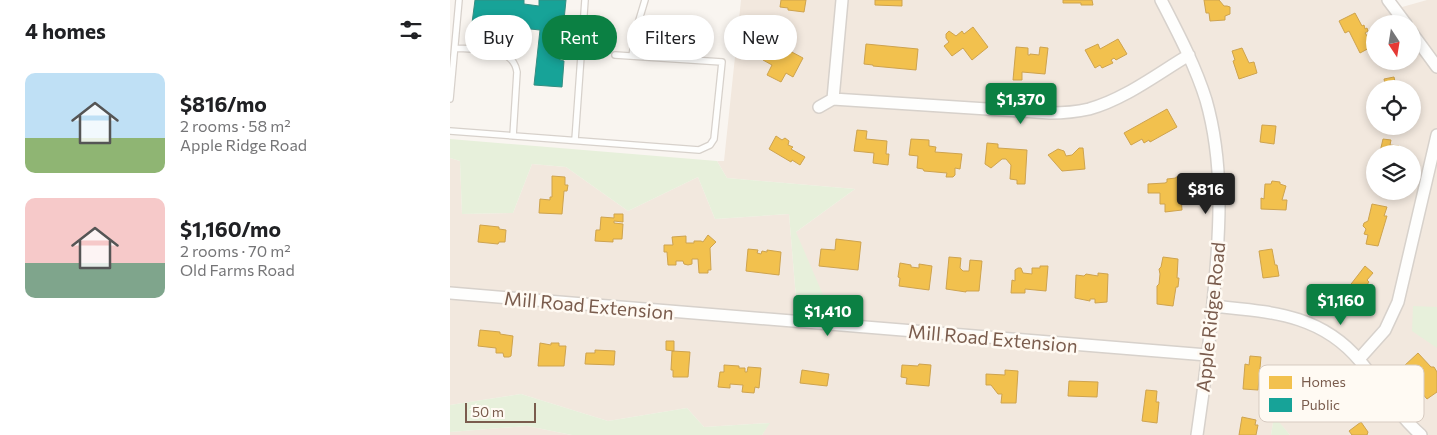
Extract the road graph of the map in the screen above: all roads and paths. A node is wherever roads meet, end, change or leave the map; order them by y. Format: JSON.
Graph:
{"nodes":[{"id":1,"x":459,"y":0,"type":"edge"},
{"id":2,"x":585,"y":0,"type":"edge"},
{"id":3,"x":645,"y":0,"type":"edge"},
{"id":4,"x":842,"y":0,"type":"edge"},
{"id":5,"x":1161,"y":0,"type":"edge"},
{"id":6,"x":1388,"y":0,"type":"edge"},
{"id":7,"x":640,"y":15,"type":"edge"},
{"id":8,"x":1399,"y":15,"type":"edge"},
{"id":9,"x":1421,"y":45,"type":"edge"},
{"id":10,"x":455,"y":48,"type":"junction"},
{"id":11,"x":1189,"y":55,"type":"junction"},
{"id":12,"x":692,"y":60,"type":"edge"},
{"id":13,"x":1437,"y":66,"type":"edge"},
{"id":14,"x":450,"y":99,"type":"edge"},
{"id":15,"x":833,"y":99,"type":"junction"},
{"id":16,"x":819,"y":108,"type":"dead end"},
{"id":17,"x":450,"y":131,"type":"edge"},
{"id":18,"x":1437,"y":135,"type":"edge"},
{"id":19,"x":513,"y":136,"type":"junction"},
{"id":20,"x":575,"y":140,"type":"junction"},
{"id":21,"x":450,"y":293,"type":"edge"},
{"id":22,"x":1213,"y":306,"type":"junction"},
{"id":23,"x":1207,"y":355,"type":"junction"},
{"id":24,"x":1359,"y":359,"type":"junction"},
{"id":25,"x":1364,"y":365,"type":"edge"},
{"id":26,"x":1409,"y":422,"type":"edge"},
{"id":27,"x":1197,"y":435,"type":"edge"},
{"id":28,"x":1421,"y":435,"type":"edge"}],
"edges":[{"from":1,"to":10,"type":"lane"},
{"from":2,"to":20,"type":"lane"},
{"from":3,"to":7,"type":"lane"},
{"from":4,"to":15,"type":"street"},
{"from":5,"to":11,"type":"street","name":"Apple Ridge Road"},
{"from":6,"to":8,"type":"street"},
{"from":9,"to":13,"type":"street"},
{"from":10,"to":14,"type":"lane"},
{"from":10,"to":19,"type":"lane"},
{"from":11,"to":15,"type":"street"},
{"from":11,"to":22,"type":"street","name":"Apple Ridge Road"},
{"from":12,"to":20,"type":"lane"},
{"from":15,"to":16,"type":"street"},
{"from":17,"to":19,"type":"lane"},
{"from":18,"to":24,"type":"street"},
{"from":19,"to":20,"type":"lane"},
{"from":21,"to":23,"type":"street","name":"Mill Road Extension"},
{"from":22,"to":23,"type":"street","name":"Apple Ridge Road"},
{"from":22,"to":24,"type":"street"},
{"from":23,"to":27,"type":"street","name":"Apple Ridge Road"},
{"from":24,"to":25,"type":"street"},
{"from":26,"to":28,"type":"street"}]}
